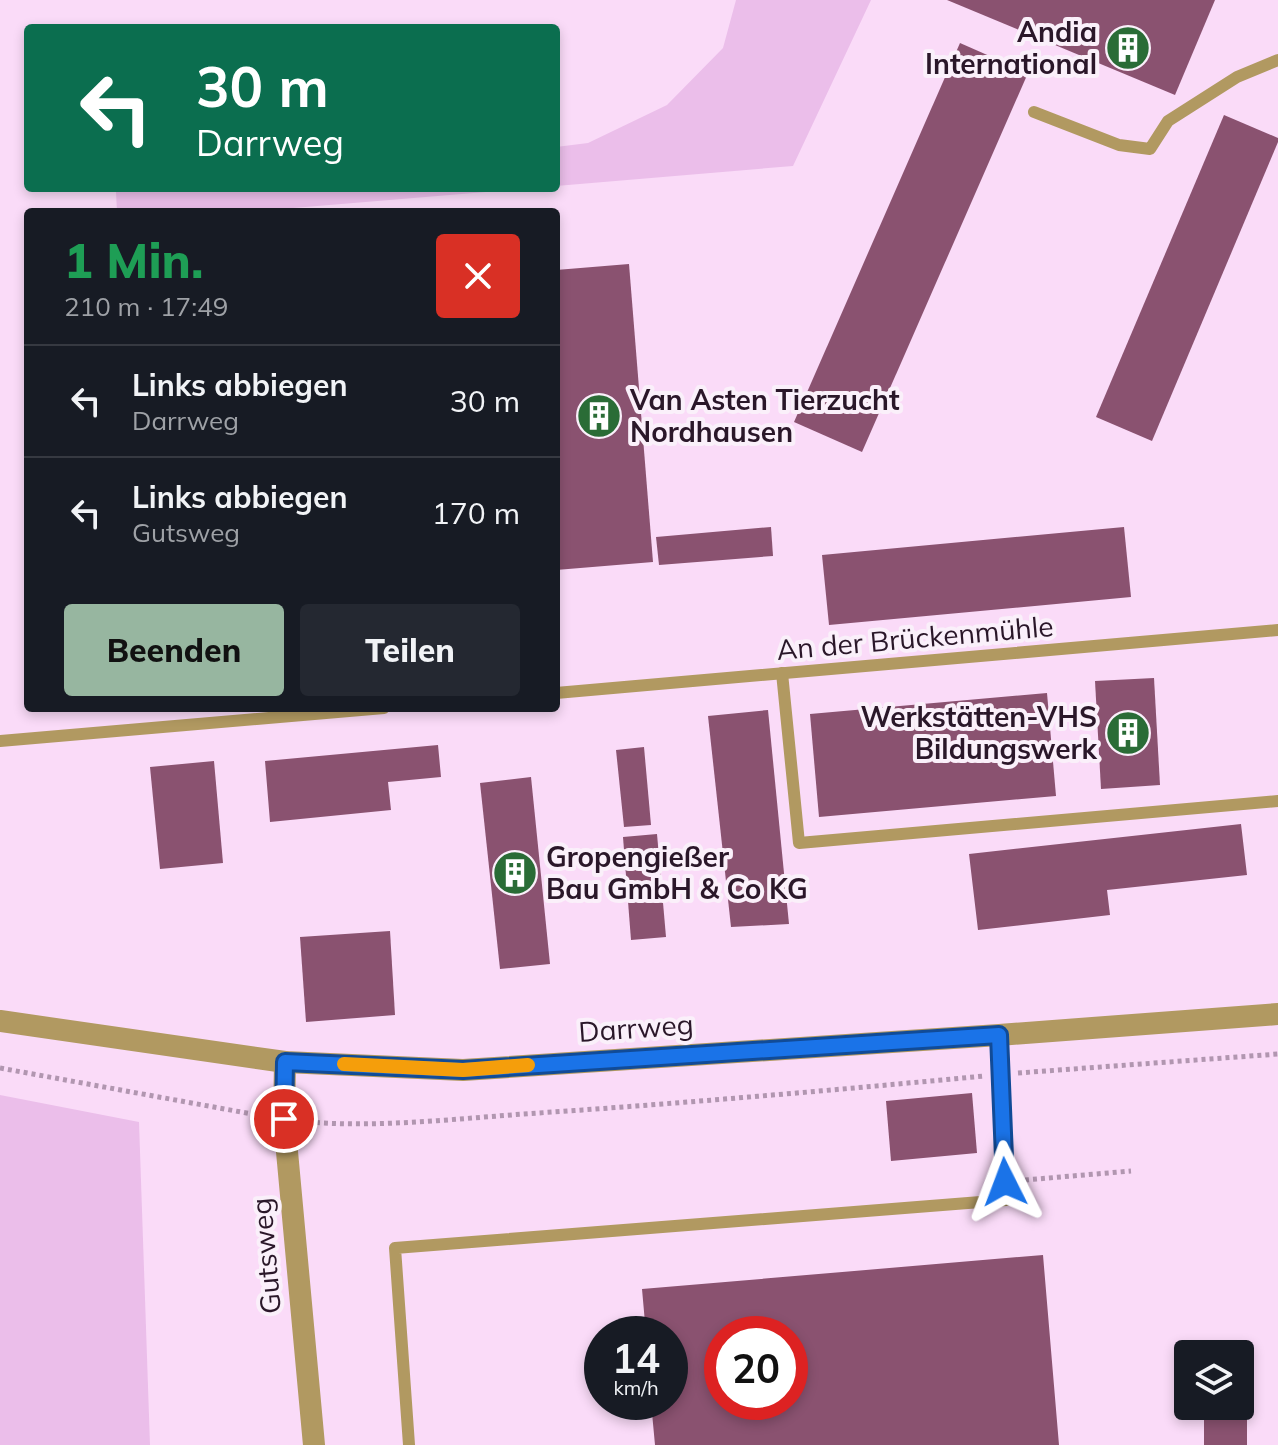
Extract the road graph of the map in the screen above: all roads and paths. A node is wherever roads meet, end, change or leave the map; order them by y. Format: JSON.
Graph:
{"nodes":[{"id":1,"x":1278,"y":60,"type":"edge"},
{"id":2,"x":1034,"y":112,"type":"dead end"},
{"id":3,"x":1278,"y":630,"type":"edge"},
{"id":4,"x":782,"y":673,"type":"junction"},
{"id":5,"x":560,"y":693,"type":"edge"},
{"id":6,"x":337,"y":712,"type":"edge"},
{"id":7,"x":0,"y":741,"type":"edge"},
{"id":8,"x":1278,"y":801,"type":"edge"},
{"id":9,"x":1278,"y":1014,"type":"edge"},
{"id":10,"x":0,"y":1021,"type":"edge"},
{"id":11,"x":999,"y":1035,"type":"junction"},
{"id":12,"x":1278,"y":1054,"type":"edge"},
{"id":13,"x":285,"y":1062,"type":"junction"},
{"id":14,"x":0,"y":1068,"type":"edge"},
{"id":15,"x":1000,"y":1075,"type":"junction"},
{"id":16,"x":284,"y":1119,"type":"junction"},
{"id":17,"x":1131,"y":1171,"type":"dead end"},
{"id":18,"x":1005,"y":1182,"type":"junction"},
{"id":19,"x":314,"y":1445,"type":"edge"},
{"id":20,"x":409,"y":1445,"type":"edge"}],
"edges":[{"from":1,"to":2,"type":"lane"},
{"from":3,"to":4,"type":"lane","name":"An der Brückenmühle"},
{"from":4,"to":5,"type":"lane","name":"An der Brückenmühle"},
{"from":4,"to":8,"type":"lane"},
{"from":6,"to":7,"type":"lane"},
{"from":9,"to":11,"type":"street","name":"Darrweg"},
{"from":10,"to":13,"type":"street","name":"Darrweg"},
{"from":11,"to":13,"type":"street","name":"Darrweg"},
{"from":11,"to":15,"type":"lane"},
{"from":12,"to":15,"type":"path"},
{"from":13,"to":16,"type":"street","name":"Gutsweg"},
{"from":14,"to":16,"type":"path"},
{"from":15,"to":16,"type":"path"},
{"from":15,"to":18,"type":"lane"},
{"from":16,"to":19,"type":"street","name":"Gutsweg"},
{"from":17,"to":18,"type":"path"},
{"from":18,"to":20,"type":"lane"}]}
